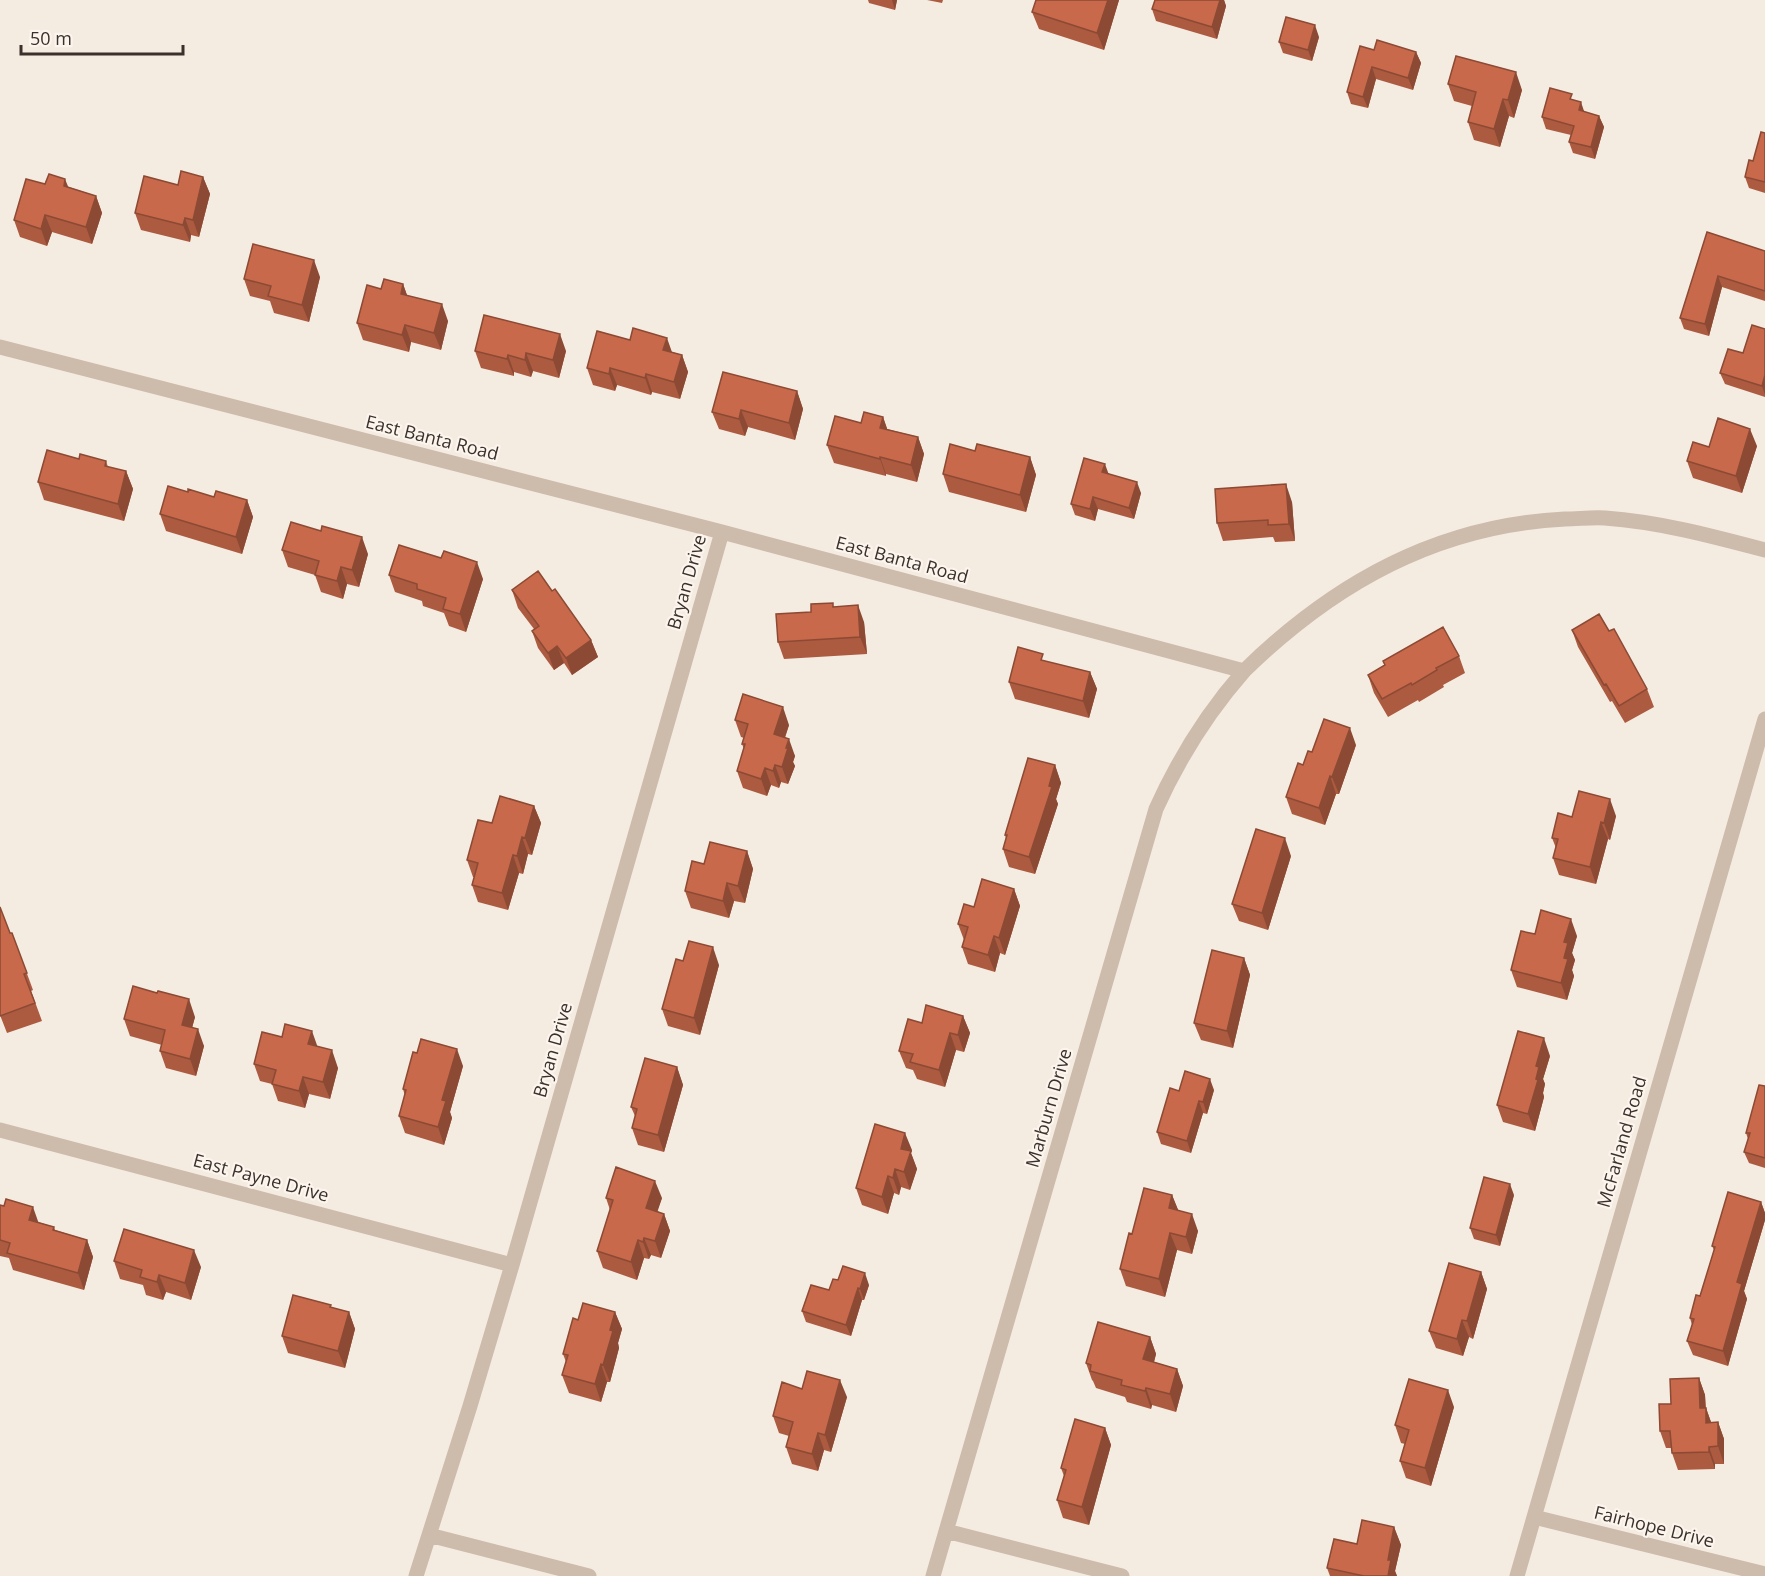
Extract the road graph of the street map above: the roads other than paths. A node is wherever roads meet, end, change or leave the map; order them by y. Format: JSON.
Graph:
{"nodes":[{"id":1,"x":0,"y":347,"type":"edge"},
{"id":2,"x":722,"y":532,"type":"junction"},
{"id":3,"x":1765,"y":550,"type":"edge"},
{"id":4,"x":1244,"y":671,"type":"junction"},
{"id":5,"x":1765,"y":718,"type":"edge"},
{"id":6,"x":0,"y":1130,"type":"edge"},
{"id":7,"x":512,"y":1265,"type":"junction"},
{"id":8,"x":1534,"y":1517,"type":"junction"},
{"id":9,"x":946,"y":1531,"type":"junction"},
{"id":10,"x":429,"y":1535,"type":"junction"},
{"id":11,"x":1765,"y":1574,"type":"edge"},
{"id":12,"x":416,"y":1576,"type":"edge"},
{"id":13,"x":589,"y":1576,"type":"edge"},
{"id":14,"x":933,"y":1576,"type":"edge"},
{"id":15,"x":1122,"y":1576,"type":"edge"},
{"id":16,"x":1517,"y":1576,"type":"edge"}],
"edges":[{"from":1,"to":2,"type":"street","name":"East Banta Road"},
{"from":2,"to":4,"type":"street","name":"East Banta Road"},
{"from":2,"to":7,"type":"street","name":"Bryan Drive"},
{"from":3,"to":4,"type":"street"},
{"from":4,"to":9,"type":"street","name":"Marburn Drive"},
{"from":5,"to":8,"type":"street","name":"McFarland Road"},
{"from":6,"to":7,"type":"street","name":"East Payne Drive"},
{"from":7,"to":10,"type":"street","name":"Bryan Drive"},
{"from":8,"to":11,"type":"street","name":"Fairhope Drive"},
{"from":8,"to":16,"type":"street","name":"McFarland Road"},
{"from":9,"to":14,"type":"street","name":"Marburn Drive"},
{"from":9,"to":15,"type":"street"},
{"from":10,"to":12,"type":"street","name":"Bryan Drive"},
{"from":10,"to":13,"type":"street"}]}
